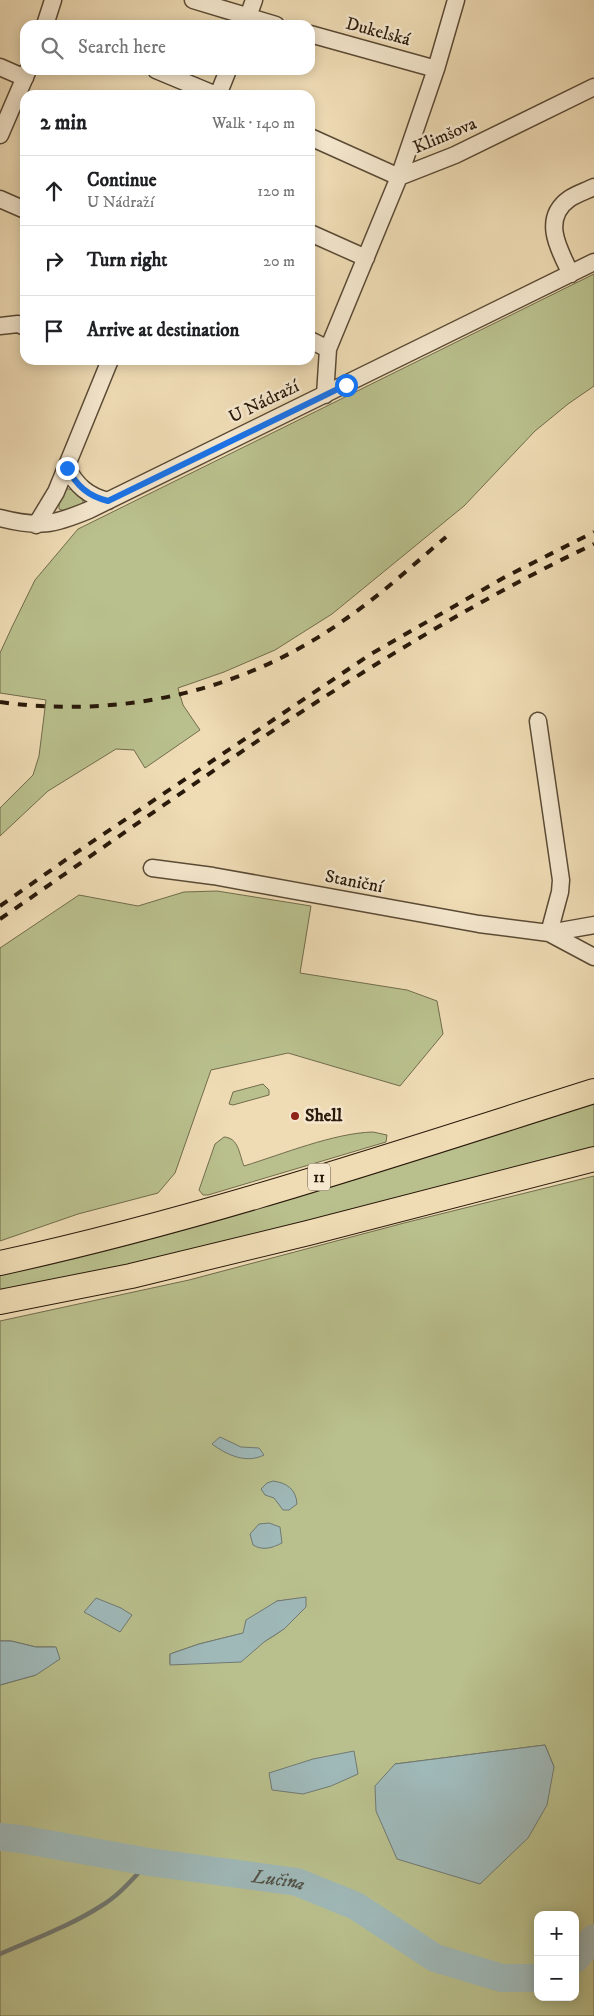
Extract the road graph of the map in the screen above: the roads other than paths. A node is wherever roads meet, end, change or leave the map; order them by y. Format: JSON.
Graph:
{"nodes":[{"id":1,"x":53,"y":0,"type":"edge"},
{"id":2,"x":193,"y":0,"type":"edge"},
{"id":3,"x":254,"y":0,"type":"edge"},
{"id":4,"x":456,"y":0,"type":"edge"},
{"id":5,"x":47,"y":20,"type":"edge"},
{"id":6,"x":244,"y":20,"type":"edge"},
{"id":7,"x":247,"y":20,"type":"edge"},
{"id":8,"x":315,"y":35,"type":"edge"},
{"id":9,"x":0,"y":67,"type":"edge"},
{"id":10,"x":436,"y":69,"type":"junction"},
{"id":11,"x":20,"y":72,"type":"edge"},
{"id":12,"x":26,"y":75,"type":"edge"},
{"id":13,"x":168,"y":75,"type":"edge"},
{"id":14,"x":226,"y":75,"type":"edge"},
{"id":15,"x":594,"y":87,"type":"edge"},
{"id":16,"x":22,"y":90,"type":"edge"},
{"id":17,"x":205,"y":90,"type":"edge"},
{"id":18,"x":219,"y":90,"type":"edge"},
{"id":19,"x":19,"y":106,"type":"edge"},
{"id":20,"x":0,"y":135,"type":"edge"},
{"id":21,"x":315,"y":139,"type":"edge"},
{"id":22,"x":398,"y":177,"type":"junction"},
{"id":23,"x":594,"y":188,"type":"edge"},
{"id":24,"x":0,"y":199,"type":"edge"},
{"id":25,"x":20,"y":208,"type":"edge"},
{"id":26,"x":315,"y":235,"type":"edge"},
{"id":27,"x":366,"y":258,"type":"junction"},
{"id":28,"x":594,"y":262,"type":"edge"},
{"id":29,"x":571,"y":274,"type":"junction"},
{"id":30,"x":20,"y":325,"type":"edge"},
{"id":31,"x":0,"y":326,"type":"edge"},
{"id":32,"x":315,"y":342,"type":"edge"},
{"id":33,"x":328,"y":349,"type":"junction"},
{"id":34,"x":108,"y":365,"type":"edge"},
{"id":35,"x":325,"y":394,"type":"junction"},
{"id":36,"x":67,"y":468,"type":"junction"},
{"id":37,"x":108,"y":501,"type":"junction"},
{"id":38,"x":0,"y":518,"type":"edge"},
{"id":39,"x":36,"y":525,"type":"junction"},
{"id":40,"x":538,"y":721,"type":"dead end"},
{"id":41,"x":152,"y":868,"type":"dead end"},
{"id":42,"x":594,"y":925,"type":"edge"},
{"id":43,"x":549,"y":934,"type":"junction"},
{"id":44,"x":594,"y":957,"type":"edge"},
{"id":45,"x":594,"y":1091,"type":"edge"},
{"id":46,"x":594,"y":1159,"type":"edge"},
{"id":47,"x":0,"y":1263,"type":"edge"},
{"id":48,"x":0,"y":1302,"type":"edge"}],
"edges":[{"from":1,"to":5,"type":"street"},
{"from":2,"to":6,"type":"street"},
{"from":3,"to":7,"type":"street"},
{"from":4,"to":10,"type":"street"},
{"from":8,"to":10,"type":"street","name":"Dukelská"},
{"from":9,"to":11,"type":"street"},
{"from":10,"to":22,"type":"street"},
{"from":12,"to":16,"type":"street"},
{"from":13,"to":17,"type":"street"},
{"from":14,"to":18,"type":"street"},
{"from":15,"to":22,"type":"street","name":"Klimšova"},
{"from":19,"to":20,"type":"street"},
{"from":21,"to":22,"type":"street"},
{"from":22,"to":27,"type":"street"},
{"from":23,"to":29,"type":"street"},
{"from":24,"to":25,"type":"street"},
{"from":26,"to":27,"type":"street"},
{"from":27,"to":33,"type":"street"},
{"from":28,"to":29,"type":"street","name":"U Nádraží"},
{"from":29,"to":35,"type":"street","name":"U Nádraží"},
{"from":30,"to":31,"type":"street"},
{"from":32,"to":33,"type":"street"},
{"from":33,"to":35,"type":"street"},
{"from":34,"to":36,"type":"street"},
{"from":35,"to":37,"type":"street","name":"U Nádraží"},
{"from":36,"to":37,"type":"street"},
{"from":36,"to":39,"type":"street"},
{"from":37,"to":39,"type":"street","name":"U Nádraží"},
{"from":38,"to":39,"type":"street","name":"U Nádraží"},
{"from":40,"to":43,"type":"street"},
{"from":41,"to":43,"type":"street","name":"Staniční"},
{"from":42,"to":43,"type":"street","name":"Staniční"},
{"from":43,"to":44,"type":"street","name":"Staniční"},
{"from":45,"to":47,"type":"highway","number":"11"},
{"from":46,"to":48,"type":"highway"}]}
